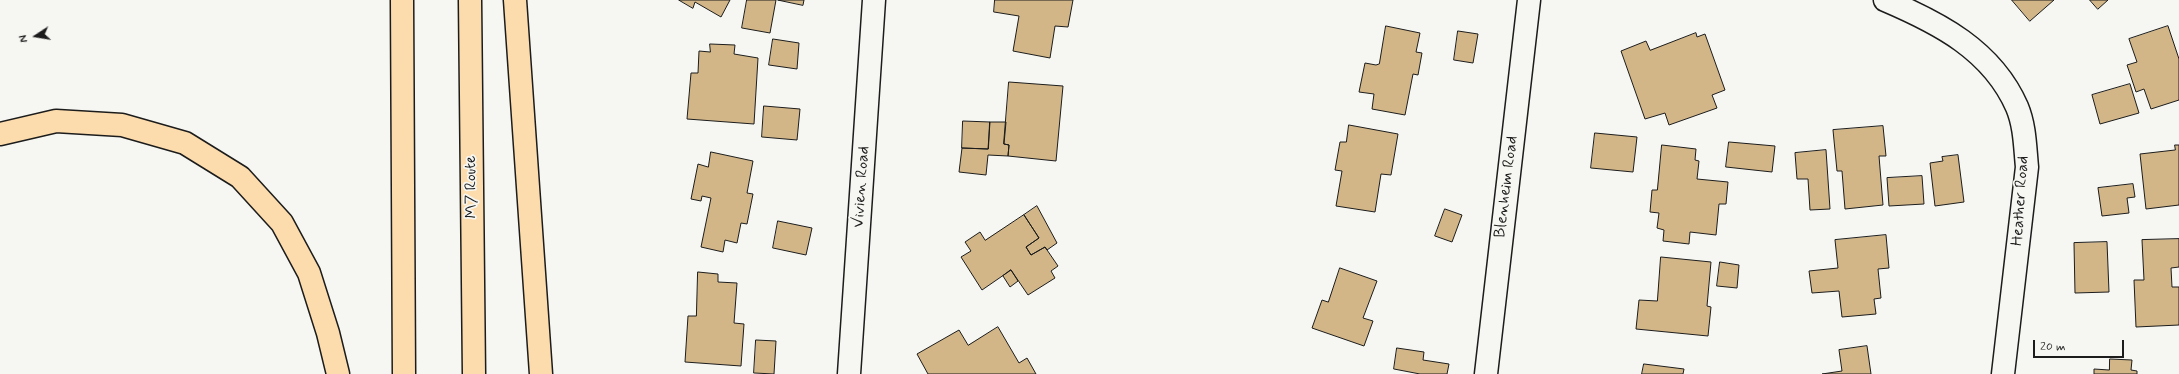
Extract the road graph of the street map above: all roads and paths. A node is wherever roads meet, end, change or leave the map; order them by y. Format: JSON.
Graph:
{"nodes":[{"id":1,"x":402,"y":0,"type":"edge"},
{"id":2,"x":470,"y":0,"type":"edge"},
{"id":3,"x":515,"y":0,"type":"edge"},
{"id":4,"x":874,"y":0,"type":"edge"},
{"id":5,"x":1529,"y":0,"type":"edge"},
{"id":6,"x":1885,"y":0,"type":"edge"},
{"id":7,"x":0,"y":134,"type":"edge"},
{"id":8,"x":338,"y":374,"type":"edge"},
{"id":9,"x":404,"y":374,"type":"edge"},
{"id":10,"x":474,"y":374,"type":"edge"},
{"id":11,"x":541,"y":374,"type":"edge"},
{"id":12,"x":849,"y":374,"type":"edge"},
{"id":13,"x":1486,"y":374,"type":"edge"},
{"id":14,"x":2003,"y":374,"type":"edge"}],
"edges":[{"from":1,"to":9,"type":"highway"},
{"from":2,"to":10,"type":"highway","name":"M7 Route"},
{"from":3,"to":11,"type":"highway"},
{"from":4,"to":12,"type":"street","name":"Vivien Road"},
{"from":5,"to":13,"type":"street","name":"Blenheim Road"},
{"from":6,"to":14,"type":"street","name":"Heather Road"},
{"from":7,"to":8,"type":"highway"}]}
